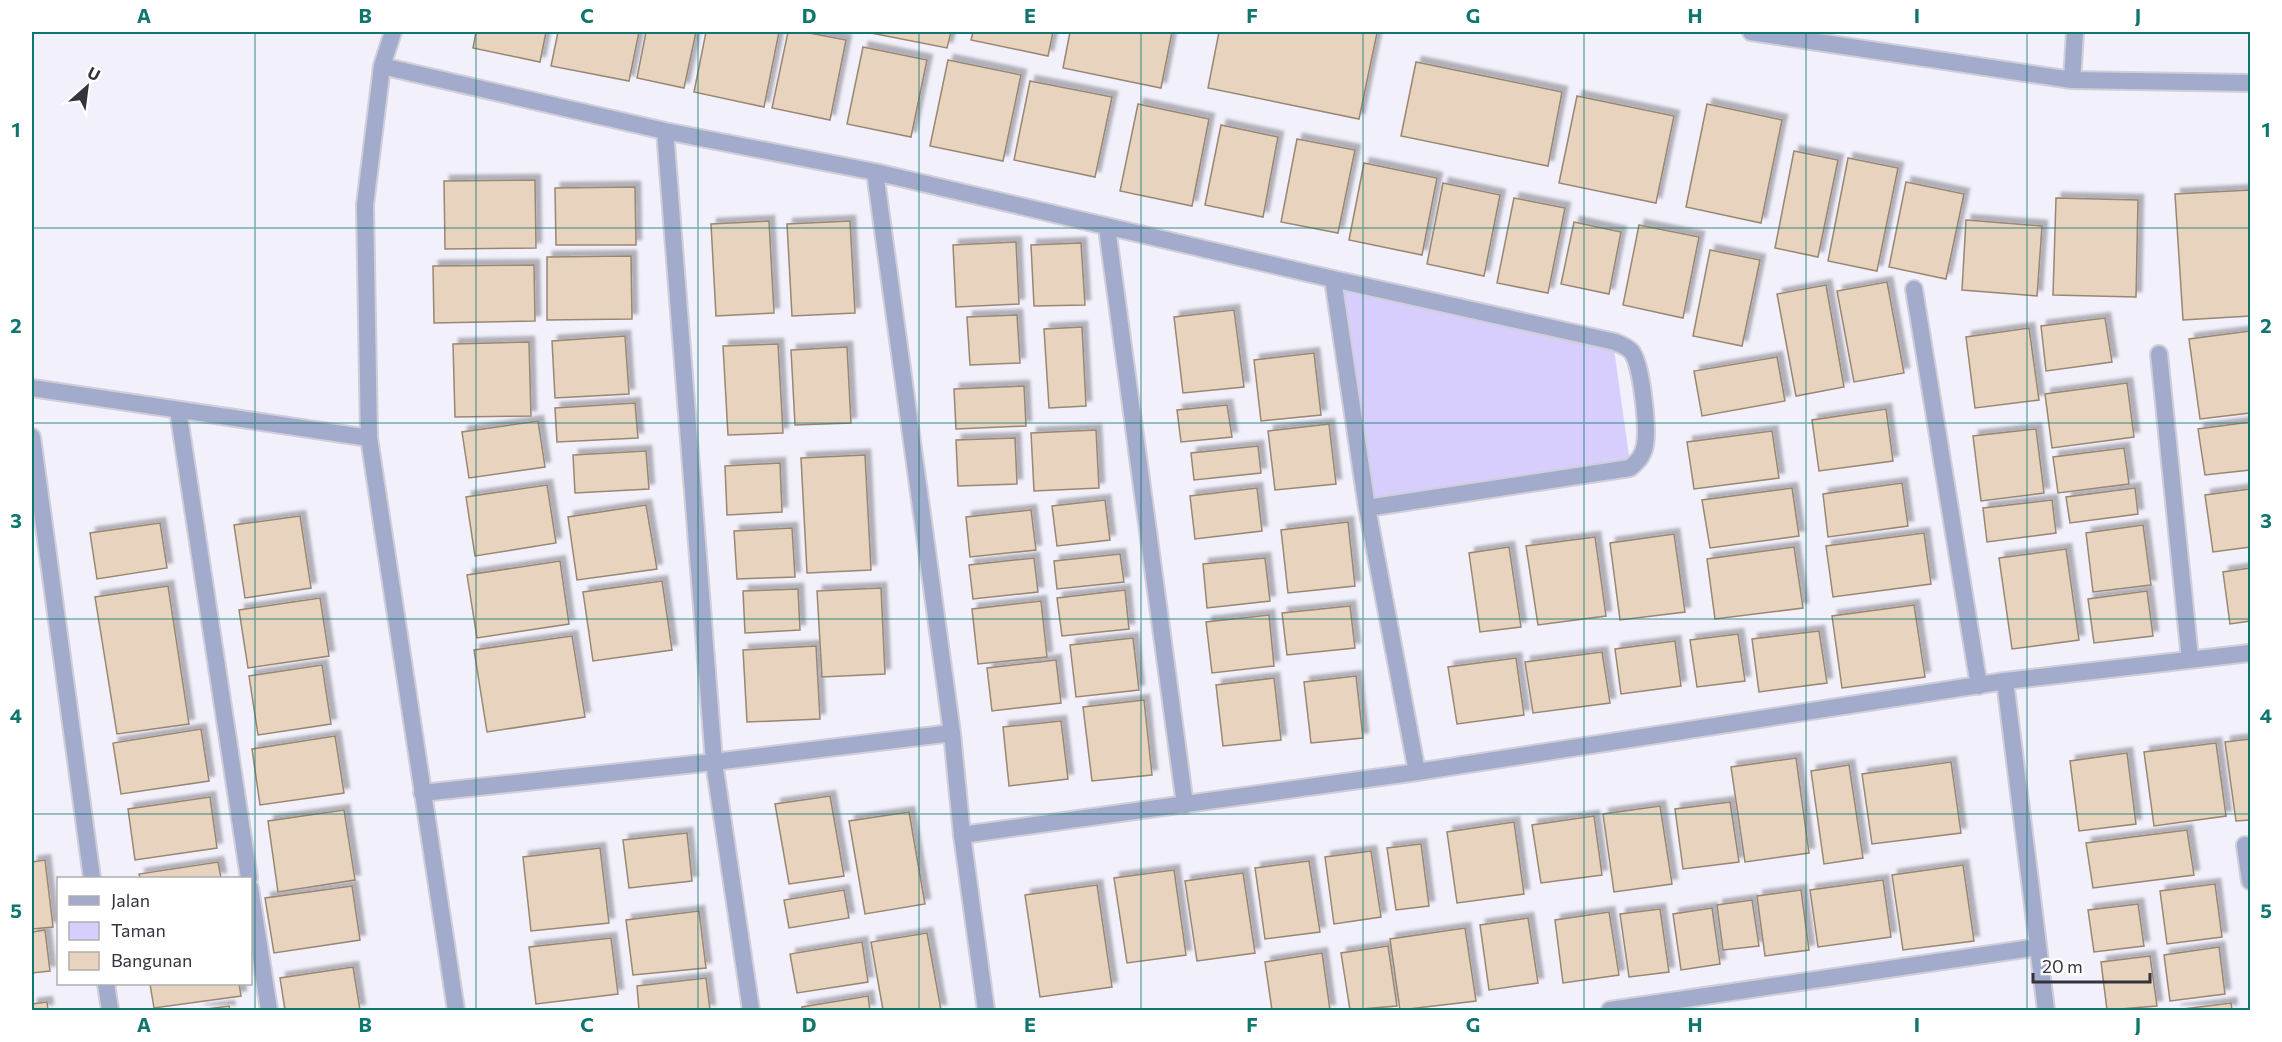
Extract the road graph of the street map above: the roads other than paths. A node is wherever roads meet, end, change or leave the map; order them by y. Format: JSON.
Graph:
{"nodes":[{"id":1,"x":393,"y":32,"type":"edge"},
{"id":2,"x":1751,"y":32,"type":"edge"},
{"id":3,"x":2075,"y":32,"type":"edge"},
{"id":4,"x":382,"y":66,"type":"junction"},
{"id":5,"x":2072,"y":80,"type":"junction"},
{"id":6,"x":2250,"y":83,"type":"edge"},
{"id":7,"x":665,"y":130,"type":"junction"},
{"id":8,"x":875,"y":172,"type":"junction"},
{"id":9,"x":1107,"y":228,"type":"junction"},
{"id":10,"x":1332,"y":279,"type":"junction"},
{"id":11,"x":1914,"y":289,"type":"dead end"},
{"id":12,"x":2159,"y":354,"type":"dead end"},
{"id":13,"x":32,"y":388,"type":"edge"},
{"id":14,"x":178,"y":410,"type":"junction"},
{"id":15,"x":32,"y":437,"type":"edge"},
{"id":16,"x":369,"y":438,"type":"junction"},
{"id":17,"x":1367,"y":508,"type":"junction"},
{"id":18,"x":2250,"y":653,"type":"edge"},
{"id":19,"x":2190,"y":659,"type":"junction"},
{"id":20,"x":2005,"y":681,"type":"junction"},
{"id":21,"x":1979,"y":686,"type":"junction"},
{"id":22,"x":952,"y":733,"type":"junction"},
{"id":23,"x":714,"y":762,"type":"junction"},
{"id":24,"x":1418,"y":771,"type":"junction"},
{"id":25,"x":422,"y":794,"type":"junction"},
{"id":26,"x":1185,"y":805,"type":"junction"},
{"id":27,"x":962,"y":835,"type":"junction"},
{"id":28,"x":2245,"y":845,"type":"dead end"},
{"id":29,"x":92,"y":877,"type":"edge"},
{"id":30,"x":249,"y":877,"type":"edge"},
{"id":31,"x":2250,"y":881,"type":"edge"},
{"id":32,"x":252,"y":901,"type":"edge"},
{"id":33,"x":2038,"y":947,"type":"junction"},
{"id":34,"x":106,"y":985,"type":"edge"},
{"id":35,"x":110,"y":1011,"type":"edge"},
{"id":36,"x":269,"y":1011,"type":"edge"},
{"id":37,"x":456,"y":1011,"type":"edge"},
{"id":38,"x":751,"y":1011,"type":"edge"},
{"id":39,"x":986,"y":1011,"type":"edge"},
{"id":40,"x":1610,"y":1011,"type":"edge"},
{"id":41,"x":2046,"y":1011,"type":"edge"}],
"edges":[{"from":1,"to":4,"type":"street"},
{"from":2,"to":5,"type":"street"},
{"from":3,"to":5,"type":"street"},
{"from":4,"to":7,"type":"street"},
{"from":4,"to":16,"type":"street"},
{"from":5,"to":6,"type":"street"},
{"from":7,"to":8,"type":"street"},
{"from":7,"to":23,"type":"street"},
{"from":8,"to":9,"type":"street"},
{"from":8,"to":22,"type":"street"},
{"from":9,"to":10,"type":"street"},
{"from":9,"to":26,"type":"street"},
{"from":10,"to":17,"type":"street"},
{"from":10,"to":17,"type":"street"},
{"from":11,"to":21,"type":"street"},
{"from":12,"to":19,"type":"street"},
{"from":13,"to":14,"type":"street"},
{"from":14,"to":16,"type":"street"},
{"from":14,"to":30,"type":"street"},
{"from":15,"to":29,"type":"street"},
{"from":16,"to":25,"type":"street"},
{"from":17,"to":24,"type":"street"},
{"from":18,"to":19,"type":"street"},
{"from":19,"to":20,"type":"street"},
{"from":20,"to":21,"type":"street"},
{"from":20,"to":33,"type":"street"},
{"from":21,"to":24,"type":"street"},
{"from":22,"to":23,"type":"street"},
{"from":22,"to":27,"type":"street"},
{"from":23,"to":25,"type":"street"},
{"from":23,"to":38,"type":"street"},
{"from":24,"to":26,"type":"street"},
{"from":25,"to":37,"type":"street"},
{"from":26,"to":27,"type":"street"},
{"from":27,"to":39,"type":"street"},
{"from":28,"to":31,"type":"street"},
{"from":32,"to":36,"type":"street"},
{"from":33,"to":40,"type":"street"},
{"from":33,"to":41,"type":"street"},
{"from":34,"to":35,"type":"street"}]}
